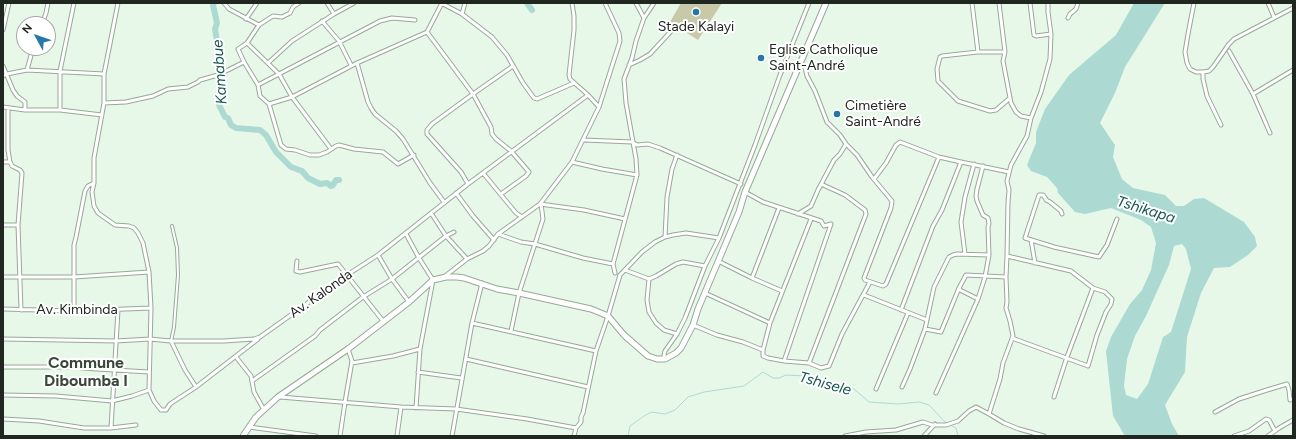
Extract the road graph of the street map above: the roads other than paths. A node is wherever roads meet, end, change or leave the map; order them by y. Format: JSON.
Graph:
{"nodes":[{"id":1,"x":9,"y":3,"type":"edge"},
{"id":2,"x":48,"y":3,"type":"edge"},
{"id":3,"x":74,"y":3,"type":"edge"},
{"id":4,"x":118,"y":3,"type":"edge"},
{"id":5,"x":224,"y":3,"type":"edge"},
{"id":6,"x":257,"y":3,"type":"edge"},
{"id":7,"x":299,"y":3,"type":"edge"},
{"id":8,"x":327,"y":3,"type":"edge"},
{"id":9,"x":354,"y":3,"type":"edge"},
{"id":10,"x":441,"y":3,"type":"edge"},
{"id":11,"x":464,"y":3,"type":"edge"},
{"id":12,"x":572,"y":3,"type":"edge"},
{"id":13,"x":604,"y":3,"type":"edge"},
{"id":14,"x":636,"y":3,"type":"edge"},
{"id":15,"x":654,"y":3,"type":"edge"},
{"id":16,"x":809,"y":3,"type":"edge"},
{"id":17,"x":826,"y":3,"type":"edge"},
{"id":18,"x":972,"y":3,"type":"edge"},
{"id":19,"x":999,"y":3,"type":"edge"},
{"id":20,"x":1030,"y":3,"type":"edge"},
{"id":21,"x":1048,"y":3,"type":"edge"},
{"id":22,"x":1078,"y":3,"type":"edge"},
{"id":23,"x":1194,"y":3,"type":"edge"},
{"id":24,"x":1268,"y":3,"type":"edge"},
{"id":25,"x":1293,"y":8,"type":"edge"},
{"id":26,"x":334,"y":14,"type":"junction"},
{"id":27,"x":462,"y":14,"type":"junction"},
{"id":28,"x":45,"y":16,"type":"edge"},
{"id":29,"x":1274,"y":17,"type":"junction"},
{"id":30,"x":644,"y":18,"type":"junction"},
{"id":31,"x":1068,"y":18,"type":"dead end"},
{"id":32,"x":246,"y":19,"type":"junction"},
{"id":33,"x":416,"y":20,"type":"dead end"},
{"id":34,"x":322,"y":21,"type":"junction"},
{"id":35,"x":259,"y":25,"type":"junction"},
{"id":36,"x":675,"y":27,"type":"dead end"},
{"id":37,"x":3,"y":30,"type":"edge"},
{"id":38,"x":427,"y":32,"type":"junction"},
{"id":39,"x":1051,"y":34,"type":"junction"},
{"id":40,"x":339,"y":41,"type":"junction"},
{"id":41,"x":247,"y":43,"type":"junction"},
{"id":42,"x":1229,"y":51,"type":"dead end"},
{"id":43,"x":978,"y":52,"type":"junction"},
{"id":44,"x":1005,"y":52,"type":"junction"},
{"id":45,"x":31,"y":56,"type":"edge"},
{"id":46,"x":244,"y":62,"type":"junction"},
{"id":47,"x":356,"y":63,"type":"junction"},
{"id":48,"x":800,"y":63,"type":"junction"},
{"id":49,"x":268,"y":64,"type":"junction"},
{"id":50,"x":352,"y":65,"type":"junction"},
{"id":51,"x":629,"y":65,"type":"junction"},
{"id":52,"x":3,"y":66,"type":"edge"},
{"id":53,"x":513,"y":66,"type":"junction"},
{"id":54,"x":27,"y":70,"type":"junction"},
{"id":55,"x":1293,"y":70,"type":"edge"},
{"id":56,"x":60,"y":71,"type":"junction"},
{"id":57,"x":1203,"y":72,"type":"junction"},
{"id":58,"x":104,"y":74,"type":"junction"},
{"id":59,"x":279,"y":74,"type":"junction"},
{"id":60,"x":5,"y":75,"type":"edge"},
{"id":61,"x":574,"y":83,"type":"junction"},
{"id":62,"x":258,"y":85,"type":"junction"},
{"id":63,"x":473,"y":94,"type":"junction"},
{"id":64,"x":1253,"y":94,"type":"junction"},
{"id":65,"x":588,"y":95,"type":"junction"},
{"id":66,"x":292,"y":97,"type":"junction"},
{"id":67,"x":1010,"y":98,"type":"junction"},
{"id":68,"x":104,"y":103,"type":"junction"},
{"id":69,"x":269,"y":104,"type":"junction"},
{"id":70,"x":3,"y":108,"type":"edge"},
{"id":71,"x":8,"y":108,"type":"junction"},
{"id":72,"x":599,"y":108,"type":"junction"},
{"id":73,"x":25,"y":110,"type":"junction"},
{"id":74,"x":60,"y":110,"type":"junction"},
{"id":75,"x":102,"y":115,"type":"junction"},
{"id":76,"x":1031,"y":118,"type":"junction"},
{"id":77,"x":1221,"y":125,"type":"dead end"},
{"id":78,"x":1270,"y":133,"type":"dead end"},
{"id":79,"x":3,"y":135,"type":"edge"},
{"id":80,"x":7,"y":135,"type":"junction"},
{"id":81,"x":584,"y":140,"type":"junction"},
{"id":82,"x":632,"y":142,"type":"junction"},
{"id":83,"x":846,"y":144,"type":"junction"},
{"id":84,"x":331,"y":149,"type":"junction"},
{"id":85,"x":512,"y":150,"type":"junction"},
{"id":86,"x":414,"y":155,"type":"junction"},
{"id":87,"x":677,"y":155,"type":"junction"},
{"id":88,"x":939,"y":157,"type":"junction"},
{"id":89,"x":3,"y":162,"type":"edge"},
{"id":90,"x":10,"y":162,"type":"junction"},
{"id":91,"x":572,"y":162,"type":"junction"},
{"id":92,"x":960,"y":162,"type":"junction"},
{"id":93,"x":974,"y":164,"type":"junction"},
{"id":94,"x":983,"y":166,"type":"junction"},
{"id":95,"x":1009,"y":172,"type":"junction"},
{"id":96,"x":483,"y":173,"type":"junction"},
{"id":97,"x":637,"y":175,"type":"junction"},
{"id":98,"x":874,"y":179,"type":"junction"},
{"id":99,"x":94,"y":183,"type":"junction"},
{"id":100,"x":468,"y":184,"type":"junction"},
{"id":101,"x":741,"y":184,"type":"junction"},
{"id":102,"x":821,"y":184,"type":"junction"},
{"id":103,"x":745,"y":192,"type":"junction"},
{"id":104,"x":456,"y":193,"type":"junction"},
{"id":105,"x":501,"y":194,"type":"junction"},
{"id":106,"x":444,"y":202,"type":"junction"},
{"id":107,"x":541,"y":204,"type":"junction"},
{"id":108,"x":779,"y":208,"type":"junction"},
{"id":109,"x":431,"y":212,"type":"junction"},
{"id":110,"x":798,"y":214,"type":"junction"},
{"id":111,"x":1062,"y":214,"type":"dead end"},
{"id":112,"x":522,"y":217,"type":"junction"},
{"id":113,"x":625,"y":219,"type":"junction"},
{"id":114,"x":811,"y":219,"type":"junction"},
{"id":115,"x":1117,"y":219,"type":"dead end"},
{"id":116,"x":3,"y":225,"type":"edge"},
{"id":117,"x":18,"y":225,"type":"junction"},
{"id":118,"x":172,"y":226,"type":"dead end"},
{"id":119,"x":454,"y":232,"type":"dead end"},
{"id":120,"x":406,"y":234,"type":"junction"},
{"id":121,"x":498,"y":234,"type":"junction"},
{"id":122,"x":446,"y":236,"type":"junction"},
{"id":123,"x":665,"y":237,"type":"junction"},
{"id":124,"x":719,"y":238,"type":"junction"},
{"id":125,"x":494,"y":240,"type":"junction"},
{"id":126,"x":1031,"y":240,"type":"junction"},
{"id":127,"x":535,"y":244,"type":"junction"},
{"id":128,"x":965,"y":254,"type":"junction"},
{"id":129,"x":378,"y":255,"type":"junction"},
{"id":130,"x":989,"y":255,"type":"junction"},
{"id":131,"x":1007,"y":256,"type":"junction"},
{"id":132,"x":419,"y":258,"type":"junction"},
{"id":133,"x":468,"y":259,"type":"junction"},
{"id":134,"x":718,"y":261,"type":"junction"},
{"id":135,"x":297,"y":262,"type":"dead end"},
{"id":136,"x":1035,"y":263,"type":"junction"},
{"id":137,"x":613,"y":264,"type":"junction"},
{"id":138,"x":705,"y":266,"type":"junction"},
{"id":139,"x":625,"y":270,"type":"junction"},
{"id":140,"x":149,"y":272,"type":"junction"},
{"id":141,"x":615,"y":273,"type":"dead end"},
{"id":142,"x":347,"y":275,"type":"junction"},
{"id":143,"x":985,"y":276,"type":"junction"},
{"id":144,"x":3,"y":277,"type":"edge"},
{"id":145,"x":74,"y":277,"type":"junction"},
{"id":146,"x":20,"y":278,"type":"junction"},
{"id":147,"x":440,"y":278,"type":"junction"},
{"id":148,"x":649,"y":278,"type":"junction"},
{"id":149,"x":752,"y":278,"type":"junction"},
{"id":150,"x":1006,"y":278,"type":"junction"},
{"id":151,"x":392,"y":280,"type":"junction"},
{"id":152,"x":433,"y":280,"type":"junction"},
{"id":153,"x":870,"y":282,"type":"junction"},
{"id":154,"x":482,"y":283,"type":"junction"},
{"id":155,"x":959,"y":288,"type":"junction"},
{"id":156,"x":1093,"y":288,"type":"junction"},
{"id":157,"x":782,"y":290,"type":"junction"},
{"id":158,"x":519,"y":293,"type":"junction"},
{"id":159,"x":705,"y":293,"type":"junction"},
{"id":160,"x":864,"y":295,"type":"junction"},
{"id":161,"x":363,"y":298,"type":"junction"},
{"id":162,"x":978,"y":299,"type":"junction"},
{"id":163,"x":409,"y":302,"type":"junction"},
{"id":164,"x":151,"y":308,"type":"junction"},
{"id":165,"x":3,"y":309,"type":"edge"},
{"id":166,"x":21,"y":310,"type":"junction"},
{"id":167,"x":118,"y":310,"type":"junction"},
{"id":168,"x":901,"y":310,"type":"junction"},
{"id":169,"x":74,"y":311,"type":"junction"},
{"id":170,"x":908,"y":313,"type":"junction"},
{"id":171,"x":608,"y":316,"type":"junction"},
{"id":172,"x":927,"y":320,"type":"junction"},
{"id":173,"x":383,"y":321,"type":"junction"},
{"id":174,"x":472,"y":323,"type":"junction"},
{"id":175,"x":770,"y":323,"type":"junction"},
{"id":176,"x":693,"y":325,"type":"junction"},
{"id":177,"x":925,"y":329,"type":"junction"},
{"id":178,"x":511,"y":331,"type":"junction"},
{"id":179,"x":677,"y":334,"type":"junction"},
{"id":180,"x":260,"y":337,"type":"junction"},
{"id":181,"x":1012,"y":338,"type":"junction"},
{"id":182,"x":3,"y":339,"type":"edge"},
{"id":183,"x":150,"y":339,"type":"junction"},
{"id":184,"x":116,"y":341,"type":"junction"},
{"id":185,"x":171,"y":341,"type":"junction"},
{"id":186,"x":348,"y":349,"type":"junction"},
{"id":187,"x":420,"y":349,"type":"junction"},
{"id":188,"x":763,"y":350,"type":"junction"},
{"id":189,"x":596,"y":351,"type":"junction"},
{"id":190,"x":236,"y":357,"type":"junction"},
{"id":191,"x":1067,"y":357,"type":"junction"},
{"id":192,"x":466,"y":359,"type":"junction"},
{"id":193,"x":665,"y":359,"type":"junction"},
{"id":194,"x":784,"y":361,"type":"junction"},
{"id":195,"x":352,"y":363,"type":"junction"},
{"id":196,"x":809,"y":363,"type":"junction"},
{"id":197,"x":3,"y":367,"type":"edge"},
{"id":198,"x":115,"y":370,"type":"junction"},
{"id":199,"x":149,"y":372,"type":"junction"},
{"id":200,"x":418,"y":372,"type":"junction"},
{"id":201,"x":461,"y":378,"type":"junction"},
{"id":202,"x":252,"y":381,"type":"junction"},
{"id":203,"x":196,"y":387,"type":"junction"},
{"id":204,"x":588,"y":387,"type":"junction"},
{"id":205,"x":902,"y":387,"type":"dead end"},
{"id":206,"x":876,"y":389,"type":"dead end"},
{"id":207,"x":149,"y":390,"type":"junction"},
{"id":208,"x":936,"y":393,"type":"dead end"},
{"id":209,"x":3,"y":395,"type":"edge"},
{"id":210,"x":278,"y":397,"type":"junction"},
{"id":211,"x":1054,"y":397,"type":"dead end"},
{"id":212,"x":1293,"y":399,"type":"edge"},
{"id":213,"x":112,"y":401,"type":"junction"},
{"id":214,"x":345,"y":402,"type":"junction"},
{"id":215,"x":401,"y":407,"type":"junction"},
{"id":216,"x":416,"y":408,"type":"junction"},
{"id":217,"x":456,"y":409,"type":"junction"},
{"id":218,"x":264,"y":410,"type":"junction"},
{"id":219,"x":1216,"y":412,"type":"dead end"},
{"id":220,"x":989,"y":414,"type":"junction"},
{"id":221,"x":3,"y":419,"type":"edge"},
{"id":222,"x":1293,"y":420,"type":"edge"},
{"id":223,"x":934,"y":424,"type":"junction"},
{"id":224,"x":136,"y":425,"type":"dead end"},
{"id":225,"x":249,"y":427,"type":"junction"},
{"id":226,"x":111,"y":428,"type":"junction"},
{"id":227,"x":576,"y":428,"type":"junction"},
{"id":228,"x":1275,"y":431,"type":"junction"},
{"id":229,"x":243,"y":436,"type":"edge"},
{"id":230,"x":316,"y":436,"type":"edge"},
{"id":231,"x":340,"y":436,"type":"edge"},
{"id":232,"x":398,"y":436,"type":"edge"},
{"id":233,"x":452,"y":436,"type":"edge"},
{"id":234,"x":574,"y":436,"type":"edge"},
{"id":235,"x":845,"y":436,"type":"edge"},
{"id":236,"x":924,"y":436,"type":"edge"},
{"id":237,"x":1044,"y":436,"type":"edge"},
{"id":238,"x":1234,"y":436,"type":"edge"},
{"id":239,"x":1268,"y":436,"type":"edge"}],
"edges":[{"from":1,"to":37,"type":"street"},
{"from":2,"to":28,"type":"street"},
{"from":3,"to":56,"type":"street"},
{"from":4,"to":58,"type":"street"},
{"from":5,"to":32,"type":"street"},
{"from":6,"to":32,"type":"street"},
{"from":7,"to":35,"type":"street"},
{"from":8,"to":26,"type":"street"},
{"from":9,"to":26,"type":"street"},
{"from":10,"to":27,"type":"street"},
{"from":10,"to":38,"type":"street"},
{"from":11,"to":27,"type":"street"},
{"from":12,"to":61,"type":"street"},
{"from":13,"to":72,"type":"street"},
{"from":14,"to":30,"type":"street"},
{"from":15,"to":30,"type":"street"},
{"from":16,"to":101,"type":"street"},
{"from":17,"to":48,"type":"highway"},
{"from":18,"to":43,"type":"street"},
{"from":19,"to":44,"type":"street"},
{"from":20,"to":39,"type":"street"},
{"from":21,"to":39,"type":"street"},
{"from":22,"to":31,"type":"street"},
{"from":23,"to":57,"type":"street"},
{"from":24,"to":29,"type":"street"},
{"from":25,"to":29,"type":"street"},
{"from":26,"to":34,"type":"street"},
{"from":27,"to":53,"type":"street"},
{"from":29,"to":57,"type":"street"},
{"from":30,"to":51,"type":"street"},
{"from":32,"to":35,"type":"street"},
{"from":33,"to":40,"type":"street"},
{"from":34,"to":40,"type":"street"},
{"from":34,"to":49,"type":"street"},
{"from":35,"to":41,"type":"street"},
{"from":36,"to":51,"type":"street"},
{"from":38,"to":47,"type":"street"},
{"from":38,"to":63,"type":"street"},
{"from":39,"to":76,"type":"street"},
{"from":40,"to":50,"type":"street"},
{"from":40,"to":59,"type":"street"},
{"from":41,"to":46,"type":"street"},
{"from":41,"to":49,"type":"street"},
{"from":42,"to":64,"type":"street"},
{"from":43,"to":44,"type":"street"},
{"from":43,"to":67,"type":"street"},
{"from":44,"to":67,"type":"street"},
{"from":45,"to":54,"type":"street"},
{"from":46,"to":62,"type":"street"},
{"from":46,"to":68,"type":"street"},
{"from":47,"to":50,"type":"street"},
{"from":47,"to":86,"type":"street"},
{"from":48,"to":83,"type":"street"},
{"from":48,"to":103,"type":"highway"},
{"from":49,"to":59,"type":"street"},
{"from":50,"to":66,"type":"street"},
{"from":51,"to":82,"type":"street"},
{"from":52,"to":60,"type":"street"},
{"from":53,"to":61,"type":"street"},
{"from":53,"to":63,"type":"street"},
{"from":54,"to":56,"type":"street"},
{"from":54,"to":60,"type":"street"},
{"from":55,"to":64,"type":"street"},
{"from":56,"to":58,"type":"street"},
{"from":56,"to":74,"type":"street"},
{"from":57,"to":77,"type":"street"},
{"from":58,"to":68,"type":"street"},
{"from":59,"to":62,"type":"street"},
{"from":59,"to":66,"type":"street"},
{"from":60,"to":73,"type":"street"},
{"from":61,"to":65,"type":"street"},
{"from":62,"to":69,"type":"street"},
{"from":63,"to":85,"type":"street"},
{"from":63,"to":100,"type":"street"},
{"from":64,"to":78,"type":"street"},
{"from":65,"to":72,"type":"street"},
{"from":65,"to":85,"type":"street","name":"Av. Kalonda"},
{"from":66,"to":69,"type":"street"},
{"from":66,"to":84,"type":"street"},
{"from":67,"to":76,"type":"street"},
{"from":68,"to":75,"type":"street"},
{"from":69,"to":84,"type":"street"},
{"from":70,"to":71,"type":"street"},
{"from":71,"to":73,"type":"street"},
{"from":71,"to":80,"type":"street"},
{"from":72,"to":81,"type":"street"},
{"from":73,"to":74,"type":"street"},
{"from":74,"to":75,"type":"street"},
{"from":75,"to":99,"type":"street"},
{"from":76,"to":95,"type":"street"},
{"from":79,"to":80,"type":"street"},
{"from":80,"to":90,"type":"street"},
{"from":81,"to":82,"type":"street"},
{"from":81,"to":91,"type":"street"},
{"from":82,"to":87,"type":"street"},
{"from":82,"to":97,"type":"street"},
{"from":83,"to":98,"type":"street"},
{"from":83,"to":102,"type":"street"},
{"from":84,"to":86,"type":"street"},
{"from":85,"to":96,"type":"street","name":"Av. Kalonda"},
{"from":85,"to":105,"type":"street"},
{"from":86,"to":106,"type":"street"},
{"from":87,"to":101,"type":"street"},
{"from":87,"to":123,"type":"street"},
{"from":88,"to":92,"type":"street"},
{"from":88,"to":98,"type":"street"},
{"from":88,"to":153,"type":"street"},
{"from":89,"to":90,"type":"street"},
{"from":90,"to":117,"type":"street"},
{"from":91,"to":97,"type":"street"},
{"from":91,"to":107,"type":"street"},
{"from":92,"to":93,"type":"street"},
{"from":92,"to":168,"type":"street"},
{"from":93,"to":94,"type":"street"},
{"from":93,"to":128,"type":"street"},
{"from":94,"to":95,"type":"street"},
{"from":94,"to":130,"type":"street"},
{"from":95,"to":131,"type":"street"},
{"from":96,"to":100,"type":"street","name":"Av. Kalonda"},
{"from":96,"to":105,"type":"street"},
{"from":97,"to":113,"type":"street"},
{"from":98,"to":153,"type":"street"},
{"from":99,"to":140,"type":"street"},
{"from":99,"to":145,"type":"street"},
{"from":100,"to":104,"type":"street","name":"Av. Kalonda"},
{"from":101,"to":124,"type":"street"},
{"from":102,"to":110,"type":"street"},
{"from":102,"to":196,"type":"street"},
{"from":103,"to":108,"type":"street"},
{"from":103,"to":134,"type":"highway"},
{"from":104,"to":106,"type":"street","name":"Av. Kalonda"},
{"from":104,"to":125,"type":"street"},
{"from":105,"to":112,"type":"street"},
{"from":106,"to":109,"type":"street","name":"Av. Kalonda"},
{"from":107,"to":112,"type":"street"},
{"from":107,"to":113,"type":"street"},
{"from":107,"to":127,"type":"street"},
{"from":108,"to":110,"type":"street"},
{"from":108,"to":149,"type":"street"},
{"from":109,"to":120,"type":"street","name":"Av. Kalonda"},
{"from":109,"to":122,"type":"street"},
{"from":110,"to":114,"type":"street"},
{"from":111,"to":126,"type":"street"},
{"from":112,"to":121,"type":"street"},
{"from":113,"to":137,"type":"street"},
{"from":114,"to":157,"type":"street"},
{"from":114,"to":194,"type":"street"},
{"from":115,"to":126,"type":"street"},
{"from":116,"to":117,"type":"street"},
{"from":117,"to":146,"type":"street"},
{"from":118,"to":185,"type":"street"},
{"from":119,"to":122,"type":"street"},
{"from":120,"to":129,"type":"street","name":"Av. Kalonda"},
{"from":120,"to":132,"type":"street"},
{"from":121,"to":125,"type":"street"},
{"from":121,"to":127,"type":"street"},
{"from":122,"to":132,"type":"street"},
{"from":122,"to":133,"type":"street"},
{"from":123,"to":124,"type":"street"},
{"from":123,"to":139,"type":"street"},
{"from":124,"to":138,"type":"street"},
{"from":125,"to":133,"type":"street"},
{"from":126,"to":136,"type":"street"},
{"from":127,"to":137,"type":"street"},
{"from":127,"to":158,"type":"street"},
{"from":128,"to":130,"type":"street"},
{"from":128,"to":172,"type":"street"},
{"from":129,"to":142,"type":"street","name":"Av. Kalonda"},
{"from":129,"to":151,"type":"street"},
{"from":130,"to":143,"type":"street"},
{"from":131,"to":136,"type":"street"},
{"from":131,"to":150,"type":"street"},
{"from":132,"to":151,"type":"street"},
{"from":132,"to":152,"type":"street"},
{"from":133,"to":147,"type":"street"},
{"from":134,"to":149,"type":"street"},
{"from":134,"to":159,"type":"highway"},
{"from":135,"to":142,"type":"street"},
{"from":136,"to":156,"type":"street"},
{"from":137,"to":141,"type":"street"},
{"from":138,"to":148,"type":"street"},
{"from":138,"to":179,"type":"street"},
{"from":139,"to":148,"type":"street"},
{"from":139,"to":171,"type":"street"},
{"from":140,"to":145,"type":"street"},
{"from":140,"to":164,"type":"street"},
{"from":142,"to":161,"type":"street"},
{"from":142,"to":180,"type":"street","name":"Av. Kalonda"},
{"from":143,"to":150,"type":"street"},
{"from":143,"to":155,"type":"street"},
{"from":143,"to":162,"type":"street"},
{"from":144,"to":146,"type":"street"},
{"from":145,"to":146,"type":"street"},
{"from":145,"to":169,"type":"street"},
{"from":146,"to":166,"type":"street"},
{"from":147,"to":152,"type":"highway"},
{"from":147,"to":154,"type":"highway"},
{"from":148,"to":179,"type":"street"},
{"from":149,"to":157,"type":"street"},
{"from":150,"to":181,"type":"street"},
{"from":151,"to":161,"type":"street"},
{"from":151,"to":163,"type":"street"},
{"from":152,"to":163,"type":"highway"},
{"from":152,"to":187,"type":"street"},
{"from":153,"to":160,"type":"street"},
{"from":154,"to":158,"type":"highway"},
{"from":154,"to":174,"type":"street"},
{"from":155,"to":162,"type":"street"},
{"from":155,"to":177,"type":"street"},
{"from":156,"to":191,"type":"street"},
{"from":156,"to":191,"type":"street"},
{"from":157,"to":175,"type":"street"},
{"from":158,"to":171,"type":"highway"},
{"from":158,"to":178,"type":"street"},
{"from":159,"to":175,"type":"street"},
{"from":159,"to":176,"type":"highway"},
{"from":160,"to":168,"type":"street"},
{"from":160,"to":196,"type":"street"},
{"from":161,"to":173,"type":"street"},
{"from":161,"to":202,"type":"street"},
{"from":162,"to":208,"type":"street"},
{"from":163,"to":173,"type":"highway"},
{"from":164,"to":167,"type":"street","name":"Av. Kimbinda"},
{"from":164,"to":183,"type":"street"},
{"from":165,"to":166,"type":"street","name":"Av. Kimbinda"},
{"from":166,"to":169,"type":"street","name":"Av. Kimbinda"},
{"from":167,"to":169,"type":"street","name":"Av. Kimbinda"},
{"from":167,"to":184,"type":"street"},
{"from":168,"to":170,"type":"street"},
{"from":170,"to":172,"type":"street"},
{"from":170,"to":206,"type":"street"},
{"from":171,"to":189,"type":"street"},
{"from":171,"to":193,"type":"highway"},
{"from":172,"to":177,"type":"street"},
{"from":173,"to":186,"type":"highway"},
{"from":174,"to":178,"type":"street"},
{"from":174,"to":192,"type":"street"},
{"from":175,"to":188,"type":"street"},
{"from":176,"to":188,"type":"street"},
{"from":176,"to":193,"type":"highway"},
{"from":177,"to":205,"type":"street"},
{"from":178,"to":189,"type":"street"},
{"from":179,"to":193,"type":"street"},
{"from":180,"to":185,"type":"street","name":"Av. Kalonda"},
{"from":180,"to":190,"type":"street"},
{"from":181,"to":191,"type":"street"},
{"from":181,"to":220,"type":"street"},
{"from":182,"to":184,"type":"street","name":"Av. Kalonda"},
{"from":183,"to":184,"type":"street","name":"Av. Kalonda"},
{"from":183,"to":185,"type":"street","name":"Av. Kalonda"},
{"from":183,"to":199,"type":"street"},
{"from":184,"to":198,"type":"street"},
{"from":185,"to":203,"type":"street"},
{"from":186,"to":195,"type":"street"},
{"from":186,"to":210,"type":"highway"},
{"from":187,"to":195,"type":"street"},
{"from":187,"to":200,"type":"street"},
{"from":188,"to":194,"type":"street"},
{"from":189,"to":204,"type":"street"},
{"from":190,"to":202,"type":"street"},
{"from":190,"to":203,"type":"street"},
{"from":191,"to":211,"type":"street"},
{"from":192,"to":201,"type":"street"},
{"from":192,"to":204,"type":"street"},
{"from":194,"to":196,"type":"street"},
{"from":195,"to":214,"type":"street"},
{"from":197,"to":198,"type":"street"},
{"from":198,"to":199,"type":"street"},
{"from":198,"to":213,"type":"street"},
{"from":199,"to":207,"type":"street"},
{"from":200,"to":201,"type":"street"},
{"from":200,"to":216,"type":"street"},
{"from":201,"to":217,"type":"street"},
{"from":202,"to":218,"type":"street"},
{"from":203,"to":207,"type":"street"},
{"from":204,"to":227,"type":"street"},
{"from":207,"to":213,"type":"street"},
{"from":209,"to":213,"type":"street"},
{"from":210,"to":214,"type":"street"},
{"from":210,"to":218,"type":"highway"},
{"from":212,"to":219,"type":"street"},
{"from":213,"to":226,"type":"street"},
{"from":214,"to":215,"type":"street"},
{"from":214,"to":231,"type":"street"},
{"from":215,"to":216,"type":"street"},
{"from":215,"to":232,"type":"street"},
{"from":216,"to":217,"type":"street"},
{"from":217,"to":227,"type":"street"},
{"from":217,"to":233,"type":"street"},
{"from":218,"to":225,"type":"highway"},
{"from":220,"to":223,"type":"street"},
{"from":220,"to":237,"type":"street"},
{"from":221,"to":226,"type":"street"},
{"from":222,"to":228,"type":"street"},
{"from":223,"to":235,"type":"street"},
{"from":223,"to":236,"type":"street"},
{"from":224,"to":226,"type":"street"},
{"from":225,"to":229,"type":"highway"},
{"from":225,"to":230,"type":"street"},
{"from":227,"to":234,"type":"street"},
{"from":228,"to":238,"type":"street"},
{"from":228,"to":239,"type":"street"}]}
